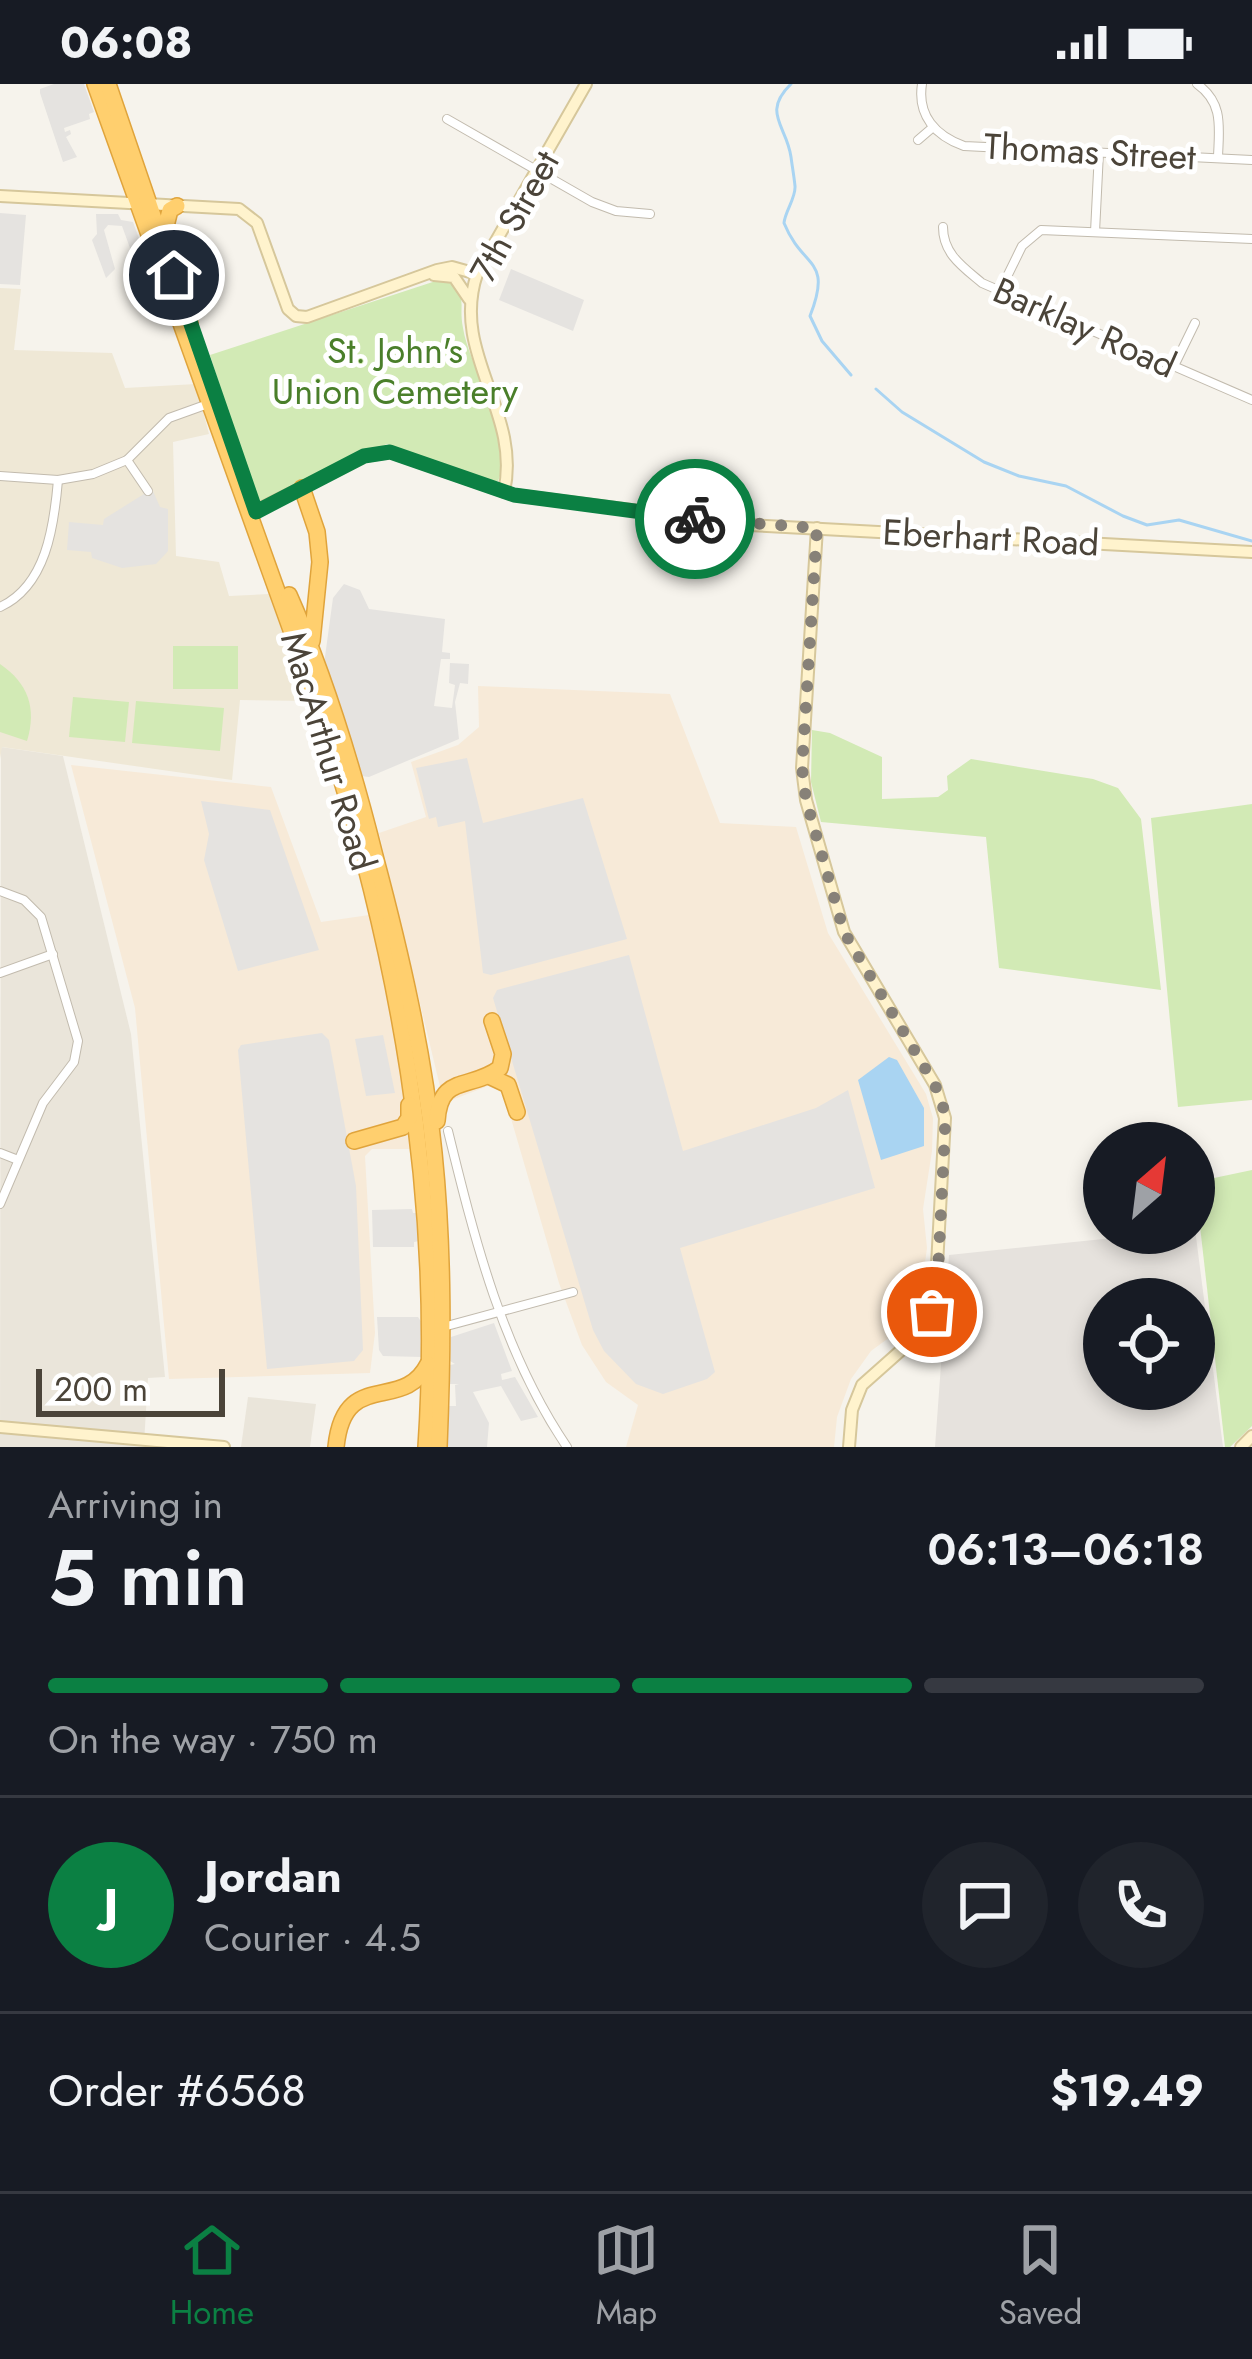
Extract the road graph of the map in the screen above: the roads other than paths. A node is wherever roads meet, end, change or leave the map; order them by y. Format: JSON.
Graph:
{"nodes":[{"id":1,"x":95,"y":84,"type":"edge"},
{"id":2,"x":108,"y":84,"type":"edge"},
{"id":3,"x":586,"y":84,"type":"edge"},
{"id":4,"x":922,"y":84,"type":"edge"},
{"id":5,"x":1198,"y":84,"type":"edge"},
{"id":6,"x":447,"y":119,"type":"dead end"},
{"id":7,"x":932,"y":128,"type":"junction"},
{"id":8,"x":918,"y":140,"type":"dead end"},
{"id":9,"x":1099,"y":152,"type":"junction"},
{"id":10,"x":1218,"y":157,"type":"junction"},
{"id":11,"x":1252,"y":160,"type":"edge"},
{"id":12,"x":537,"y":171,"type":"junction"},
{"id":13,"x":0,"y":196,"type":"edge"},
{"id":14,"x":144,"y":204,"type":"junction"},
{"id":15,"x":177,"y":206,"type":"junction"},
{"id":16,"x":650,"y":214,"type":"dead end"},
{"id":17,"x":943,"y":227,"type":"dead end"},
{"id":18,"x":1094,"y":232,"type":"junction"},
{"id":19,"x":1252,"y":239,"type":"edge"},
{"id":20,"x":163,"y":241,"type":"junction"},
{"id":21,"x":425,"y":274,"type":"junction"},
{"id":22,"x":477,"y":274,"type":"junction"},
{"id":23,"x":1000,"y":291,"type":"junction"},
{"id":24,"x":470,"y":302,"type":"junction"},
{"id":25,"x":1195,"y":323,"type":"dead end"},
{"id":26,"x":1174,"y":366,"type":"junction"},
{"id":27,"x":1252,"y":400,"type":"edge"},
{"id":28,"x":208,"y":404,"type":"junction"},
{"id":29,"x":127,"y":460,"type":"junction"},
{"id":30,"x":0,"y":476,"type":"edge"},
{"id":31,"x":58,"y":480,"type":"junction"},
{"id":32,"x":302,"y":488,"type":"junction"},
{"id":33,"x":148,"y":491,"type":"dead end"},
{"id":34,"x":504,"y":492,"type":"junction"},
{"id":35,"x":252,"y":513,"type":"junction"},
{"id":36,"x":817,"y":528,"type":"junction"},
{"id":37,"x":1252,"y":552,"type":"edge"},
{"id":38,"x":0,"y":608,"type":"edge"},
{"id":39,"x":316,"y":662,"type":"junction"},
{"id":40,"x":0,"y":890,"type":"edge"},
{"id":41,"x":53,"y":954,"type":"junction"},
{"id":42,"x":0,"y":973,"type":"edge"},
{"id":43,"x":492,"y":1021,"type":"dead end"},
{"id":44,"x":410,"y":1070,"type":"junction"},
{"id":45,"x":489,"y":1076,"type":"junction"},
{"id":46,"x":518,"y":1112,"type":"dead end"},
{"id":47,"x":448,"y":1131,"type":"dead end"},
{"id":48,"x":427,"y":1147,"type":"junction"},
{"id":49,"x":0,"y":1153,"type":"edge"},
{"id":50,"x":18,"y":1160,"type":"junction"},
{"id":51,"x":0,"y":1204,"type":"edge"},
{"id":52,"x":573,"y":1292,"type":"dead end"},
{"id":53,"x":500,"y":1312,"type":"junction"},
{"id":54,"x":443,"y":1327,"type":"junction"},
{"id":55,"x":430,"y":1356,"type":"junction"},
{"id":56,"x":0,"y":1427,"type":"edge"},
{"id":57,"x":1252,"y":1436,"type":"edge"},
{"id":58,"x":204,"y":1446,"type":"edge"},
{"id":59,"x":224,"y":1447,"type":"edge"},
{"id":60,"x":336,"y":1447,"type":"edge"},
{"id":61,"x":426,"y":1447,"type":"edge"},
{"id":62,"x":440,"y":1447,"type":"edge"},
{"id":63,"x":567,"y":1447,"type":"edge"},
{"id":64,"x":849,"y":1447,"type":"edge"},
{"id":65,"x":1241,"y":1447,"type":"edge"}],
"edges":[{"from":1,"to":14,"type":"highway","name":"MacArthur Road"},
{"from":2,"to":14,"type":"highway","name":"MacArthur Road"},
{"from":3,"to":12,"type":"street","name":"7th Street"},
{"from":4,"to":7,"type":"street"},
{"from":5,"to":10,"type":"street"},
{"from":6,"to":12,"type":"street"},
{"from":7,"to":8,"type":"street"},
{"from":7,"to":9,"type":"street","name":"Thomas Street"},
{"from":9,"to":10,"type":"street","name":"Thomas Street"},
{"from":9,"to":18,"type":"street"},
{"from":10,"to":11,"type":"street","name":"Thomas Street"},
{"from":12,"to":16,"type":"street"},
{"from":12,"to":22,"type":"street","name":"7th Street"},
{"from":13,"to":14,"type":"street"},
{"from":14,"to":15,"type":"street"},
{"from":14,"to":20,"type":"highway","name":"MacArthur Road"},
{"from":14,"to":28,"type":"highway","name":"MacArthur Road"},
{"from":15,"to":20,"type":"highway"},
{"from":15,"to":21,"type":"street"},
{"from":17,"to":23,"type":"street","name":"Barklay Road"},
{"from":18,"to":19,"type":"street"},
{"from":18,"to":23,"type":"street"},
{"from":20,"to":35,"type":"highway","name":"MacArthur Road"},
{"from":21,"to":22,"type":"street"},
{"from":21,"to":24,"type":"street"},
{"from":22,"to":24,"type":"street","name":"7th Street"},
{"from":23,"to":26,"type":"street","name":"Barklay Road"},
{"from":24,"to":34,"type":"street","name":"7th Street"},
{"from":25,"to":26,"type":"street"},
{"from":26,"to":27,"type":"street","name":"Barklay Road"},
{"from":28,"to":29,"type":"street"},
{"from":28,"to":35,"type":"highway","name":"MacArthur Road"},
{"from":29,"to":31,"type":"street"},
{"from":29,"to":33,"type":"street"},
{"from":30,"to":31,"type":"street"},
{"from":31,"to":38,"type":"street"},
{"from":32,"to":34,"type":"street","name":"Eberhart Road"},
{"from":32,"to":35,"type":"street","name":"Eberhart Road"},
{"from":32,"to":39,"type":"highway"},
{"from":34,"to":36,"type":"street","name":"Eberhart Road"},
{"from":35,"to":39,"type":"highway","name":"MacArthur Road"},
{"from":35,"to":44,"type":"highway","name":"MacArthur Road"},
{"from":36,"to":37,"type":"street","name":"Eberhart Road"},
{"from":36,"to":64,"type":"street"},
{"from":39,"to":48,"type":"highway","name":"MacArthur Road"},
{"from":40,"to":41,"type":"street"},
{"from":41,"to":42,"type":"street"},
{"from":41,"to":50,"type":"street"},
{"from":43,"to":45,"type":"highway"},
{"from":44,"to":48,"type":"highway","name":"MacArthur Road"},
{"from":44,"to":48,"type":"highway"},
{"from":45,"to":46,"type":"highway"},
{"from":45,"to":48,"type":"highway"},
{"from":47,"to":53,"type":"street"},
{"from":48,"to":54,"type":"highway","name":"MacArthur Road"},
{"from":48,"to":55,"type":"highway","name":"MacArthur Road"},
{"from":49,"to":50,"type":"street"},
{"from":50,"to":51,"type":"street"},
{"from":52,"to":53,"type":"street"},
{"from":53,"to":54,"type":"street"},
{"from":53,"to":63,"type":"street"},
{"from":54,"to":62,"type":"highway","name":"MacArthur Road"},
{"from":55,"to":60,"type":"highway"},
{"from":55,"to":61,"type":"highway","name":"MacArthur Road"},
{"from":56,"to":58,"type":"street"},
{"from":57,"to":65,"type":"street"},
{"from":58,"to":59,"type":"street"}]}
